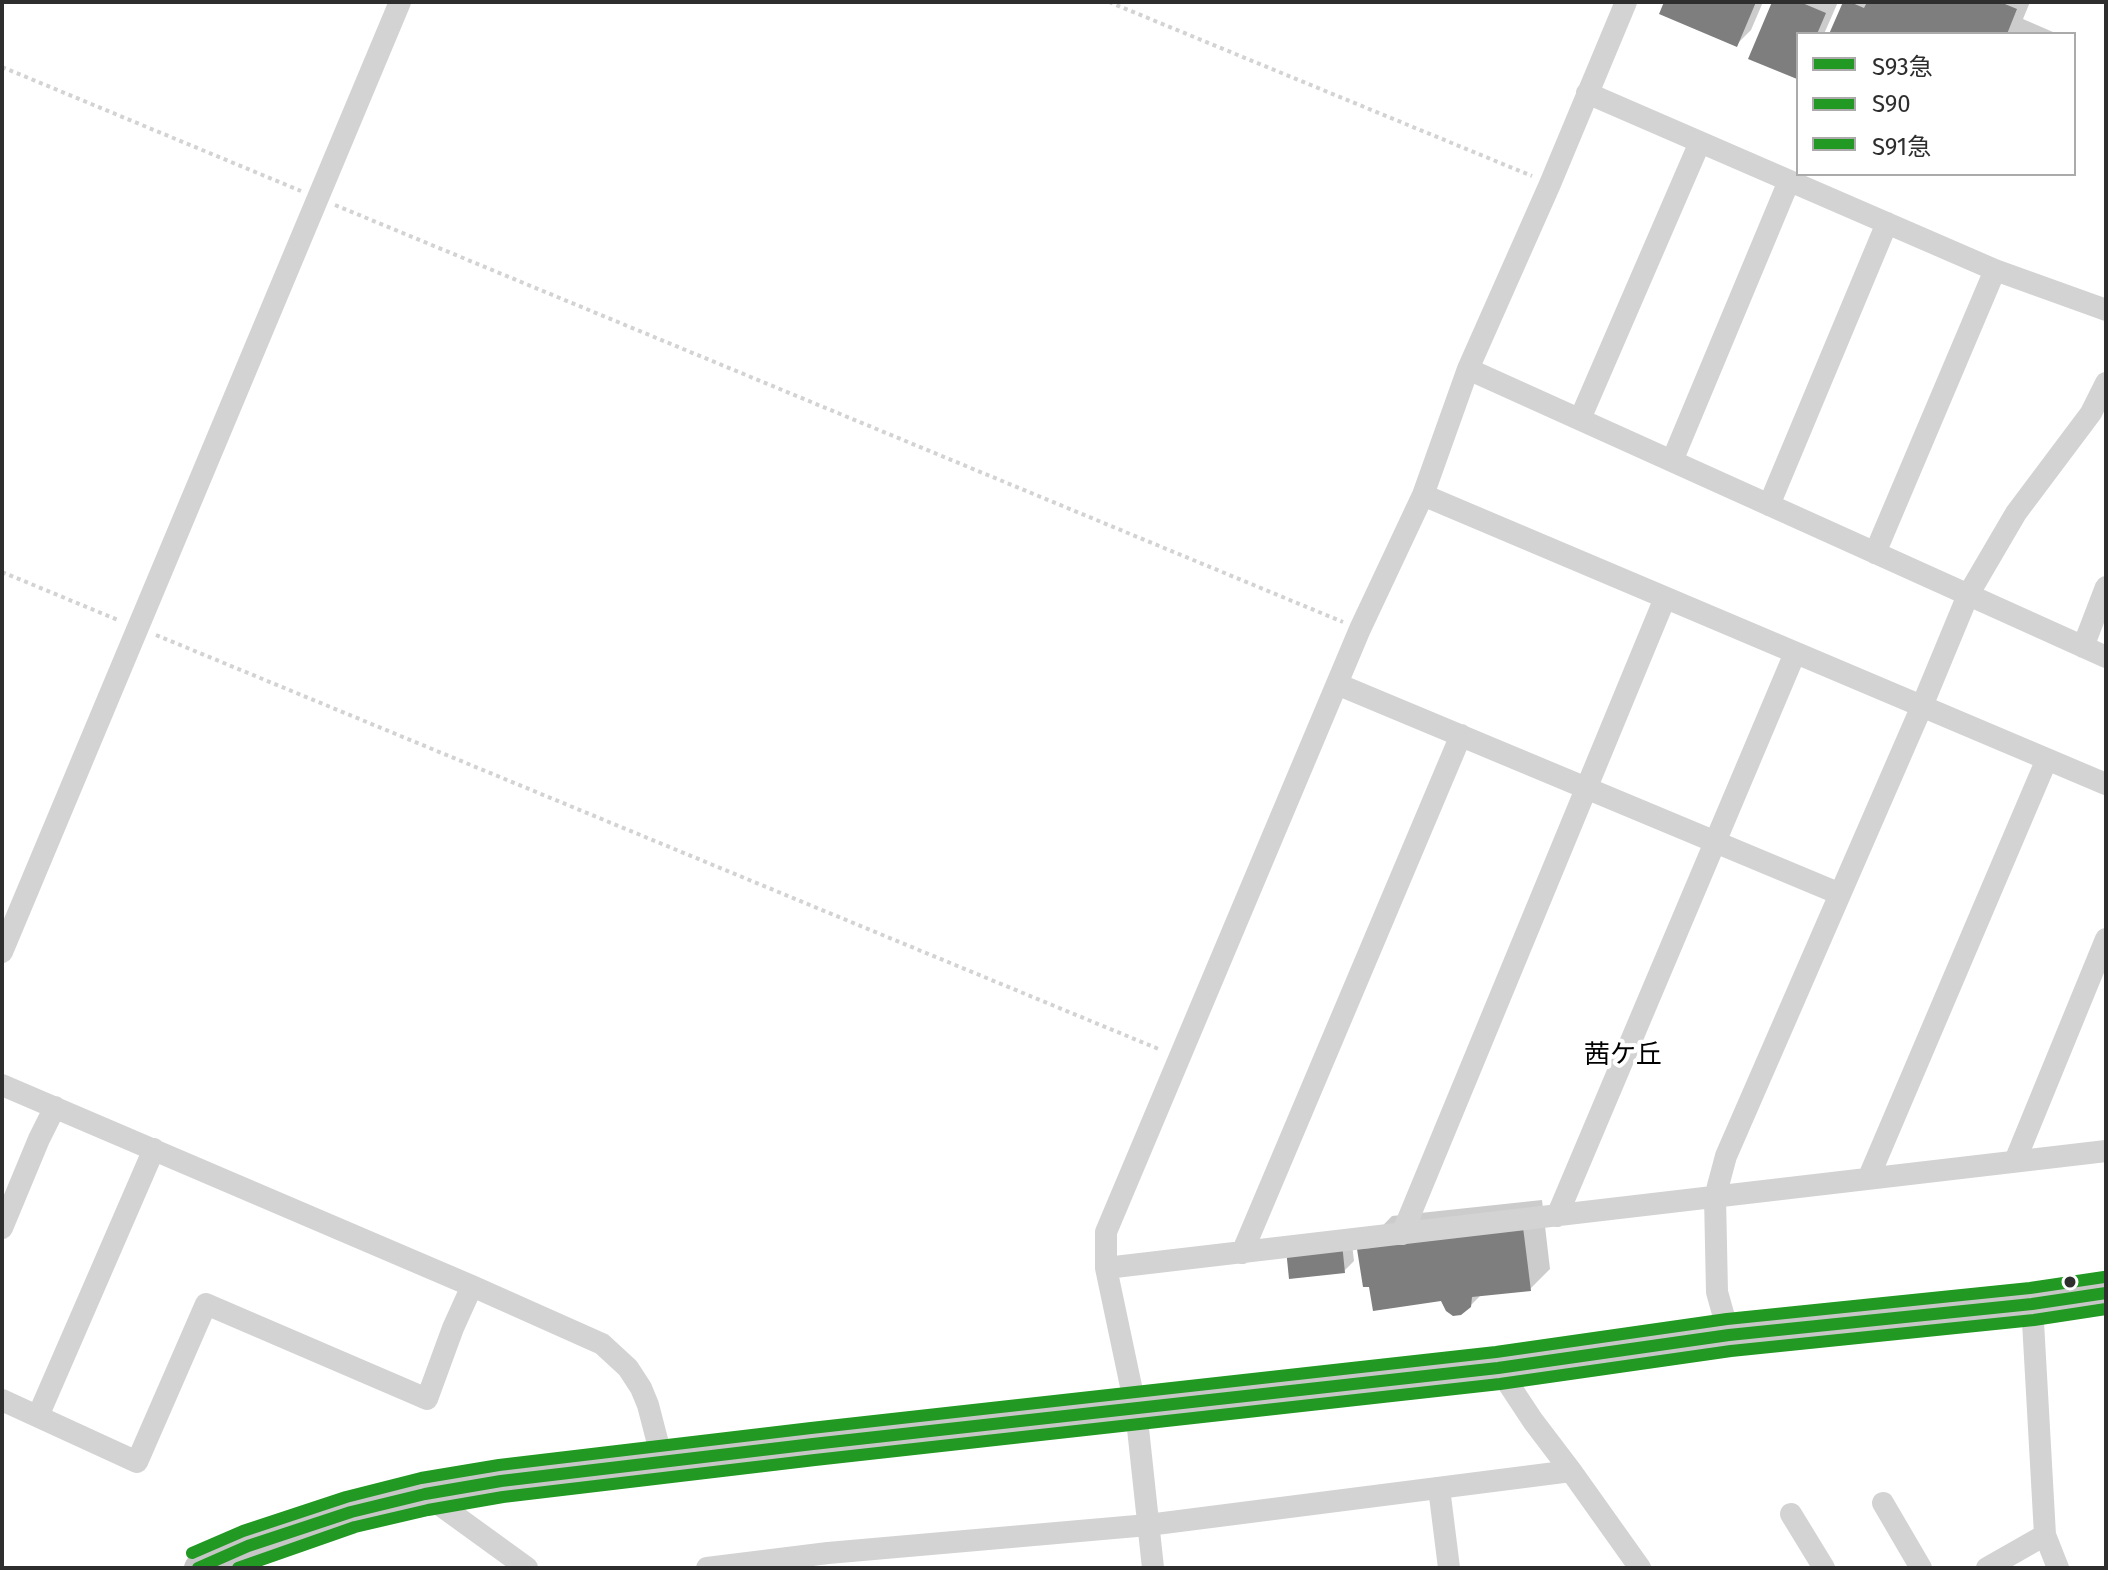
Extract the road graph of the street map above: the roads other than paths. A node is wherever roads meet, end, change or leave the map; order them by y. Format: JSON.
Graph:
{"nodes":[{"id":1,"x":400,"y":2,"type":"edge"},
{"id":2,"x":1626,"y":2,"type":"edge"},
{"id":3,"x":1587,"y":93,"type":"junction"},
{"id":4,"x":1700,"y":142,"type":"junction"},
{"id":5,"x":1789,"y":181,"type":"junction"},
{"id":6,"x":1887,"y":223,"type":"junction"},
{"id":7,"x":1995,"y":270,"type":"junction"},
{"id":8,"x":2106,"y":310,"type":"edge"},
{"id":9,"x":1468,"y":369,"type":"junction"},
{"id":10,"x":2106,"y":383,"type":"edge"},
{"id":11,"x":2098,"y":416,"type":"edge"},
{"id":12,"x":1580,"y":419,"type":"junction"},
{"id":13,"x":1672,"y":461,"type":"junction"},
{"id":14,"x":1423,"y":495,"type":"junction"},
{"id":15,"x":1769,"y":505,"type":"junction"},
{"id":16,"x":1875,"y":553,"type":"junction"},
{"id":17,"x":2106,"y":587,"type":"edge"},
{"id":18,"x":1968,"y":595,"type":"junction"},
{"id":19,"x":1665,"y":598,"type":"junction"},
{"id":20,"x":2083,"y":647,"type":"junction"},
{"id":21,"x":1795,"y":653,"type":"junction"},
{"id":22,"x":2106,"y":657,"type":"edge"},
{"id":23,"x":1337,"y":684,"type":"junction"},
{"id":24,"x":1922,"y":706,"type":"junction"},
{"id":25,"x":1461,"y":735,"type":"junction"},
{"id":26,"x":2047,"y":759,"type":"junction"},
{"id":27,"x":2106,"y":784,"type":"edge"},
{"id":28,"x":1587,"y":788,"type":"junction"},
{"id":29,"x":1715,"y":842,"type":"junction"},
{"id":30,"x":1840,"y":894,"type":"junction"},
{"id":31,"x":2106,"y":939,"type":"edge"},
{"id":32,"x":2,"y":952,"type":"edge"},
{"id":33,"x":2,"y":1085,"type":"edge"},
{"id":34,"x":55,"y":1107,"type":"junction"},
{"id":35,"x":154,"y":1149,"type":"junction"},
{"id":36,"x":2106,"y":1151,"type":"edge"},
{"id":37,"x":2015,"y":1161,"type":"junction"},
{"id":38,"x":1868,"y":1179,"type":"junction"},
{"id":39,"x":1715,"y":1197,"type":"junction"},
{"id":40,"x":1557,"y":1216,"type":"junction"},
{"id":41,"x":2,"y":1228,"type":"edge"},
{"id":42,"x":1402,"y":1234,"type":"junction"},
{"id":43,"x":1242,"y":1253,"type":"junction"},
{"id":44,"x":1106,"y":1268,"type":"junction"},
{"id":45,"x":472,"y":1286,"type":"junction"},
{"id":46,"x":2106,"y":1293,"type":"edge"},
{"id":47,"x":2032,"y":1304,"type":"junction"},
{"id":48,"x":1729,"y":1335,"type":"junction"},
{"id":49,"x":1498,"y":1368,"type":"junction"},
{"id":50,"x":2,"y":1400,"type":"edge"},
{"id":51,"x":1136,"y":1410,"type":"junction"},
{"id":52,"x":38,"y":1416,"type":"junction"},
{"id":53,"x":663,"y":1463,"type":"junction"},
{"id":54,"x":1571,"y":1471,"type":"junction"},
{"id":55,"x":1439,"y":1488,"type":"junction"},
{"id":56,"x":425,"y":1494,"type":"junction"},
{"id":57,"x":1883,"y":1503,"type":"dead end"},
{"id":58,"x":1791,"y":1514,"type":"dead end"},
{"id":59,"x":1148,"y":1525,"type":"junction"},
{"id":60,"x":2045,"y":1535,"type":"junction"},
{"id":61,"x":839,"y":1561,"type":"edge"},
{"id":62,"x":198,"y":1568,"type":"edge"},
{"id":63,"x":527,"y":1568,"type":"edge"},
{"id":64,"x":707,"y":1568,"type":"edge"},
{"id":65,"x":1153,"y":1568,"type":"edge"},
{"id":66,"x":1449,"y":1568,"type":"edge"},
{"id":67,"x":1640,"y":1568,"type":"edge"},
{"id":68,"x":1824,"y":1568,"type":"edge"},
{"id":69,"x":1921,"y":1568,"type":"edge"},
{"id":70,"x":1987,"y":1568,"type":"edge"},
{"id":71,"x":2058,"y":1568,"type":"edge"}],
"edges":[{"from":1,"to":32,"type":"street"},
{"from":2,"to":3,"type":"street"},
{"from":3,"to":4,"type":"street"},
{"from":3,"to":9,"type":"street"},
{"from":4,"to":5,"type":"street"},
{"from":4,"to":12,"type":"street"},
{"from":5,"to":6,"type":"street"},
{"from":5,"to":13,"type":"street"},
{"from":6,"to":7,"type":"street"},
{"from":6,"to":15,"type":"street"},
{"from":7,"to":8,"type":"street"},
{"from":7,"to":16,"type":"street"},
{"from":9,"to":12,"type":"street"},
{"from":9,"to":14,"type":"street"},
{"from":10,"to":11,"type":"street"},
{"from":11,"to":18,"type":"street"},
{"from":12,"to":13,"type":"street"},
{"from":13,"to":15,"type":"street"},
{"from":14,"to":19,"type":"street"},
{"from":14,"to":23,"type":"street"},
{"from":15,"to":16,"type":"street"},
{"from":16,"to":18,"type":"street"},
{"from":17,"to":20,"type":"street"},
{"from":18,"to":20,"type":"street"},
{"from":18,"to":24,"type":"street"},
{"from":19,"to":21,"type":"street"},
{"from":19,"to":28,"type":"street"},
{"from":20,"to":22,"type":"street"},
{"from":21,"to":24,"type":"street"},
{"from":21,"to":29,"type":"street"},
{"from":23,"to":25,"type":"street"},
{"from":23,"to":44,"type":"street"},
{"from":24,"to":26,"type":"street"},
{"from":24,"to":30,"type":"street"},
{"from":25,"to":28,"type":"street"},
{"from":25,"to":43,"type":"street"},
{"from":26,"to":27,"type":"street"},
{"from":26,"to":38,"type":"street"},
{"from":28,"to":29,"type":"street"},
{"from":28,"to":42,"type":"street"},
{"from":29,"to":30,"type":"street"},
{"from":29,"to":40,"type":"street"},
{"from":30,"to":39,"type":"street"},
{"from":31,"to":37,"type":"street"},
{"from":33,"to":34,"type":"street"},
{"from":34,"to":35,"type":"street"},
{"from":34,"to":41,"type":"street"},
{"from":35,"to":45,"type":"street"},
{"from":35,"to":52,"type":"street"},
{"from":36,"to":37,"type":"street"},
{"from":37,"to":38,"type":"street"},
{"from":38,"to":39,"type":"street"},
{"from":39,"to":40,"type":"street"},
{"from":39,"to":48,"type":"street"},
{"from":40,"to":42,"type":"street"},
{"from":42,"to":43,"type":"street"},
{"from":43,"to":44,"type":"street"},
{"from":44,"to":51,"type":"street"},
{"from":45,"to":52,"type":"street"},
{"from":45,"to":53,"type":"street"},
{"from":46,"to":47,"type":"main road"},
{"from":47,"to":48,"type":"main road"},
{"from":47,"to":60,"type":"street"},
{"from":48,"to":49,"type":"main road"},
{"from":49,"to":51,"type":"main road"},
{"from":49,"to":54,"type":"street"},
{"from":50,"to":52,"type":"street"},
{"from":51,"to":53,"type":"main road"},
{"from":51,"to":59,"type":"street"},
{"from":53,"to":56,"type":"main road"},
{"from":54,"to":55,"type":"street"},
{"from":54,"to":67,"type":"street"},
{"from":55,"to":59,"type":"street"},
{"from":55,"to":66,"type":"street"},
{"from":56,"to":62,"type":"main road"},
{"from":56,"to":63,"type":"street"},
{"from":57,"to":69,"type":"street"},
{"from":58,"to":68,"type":"street"},
{"from":59,"to":61,"type":"street"},
{"from":59,"to":65,"type":"street"},
{"from":60,"to":70,"type":"street"},
{"from":60,"to":71,"type":"street"},
{"from":61,"to":64,"type":"street"}]}
